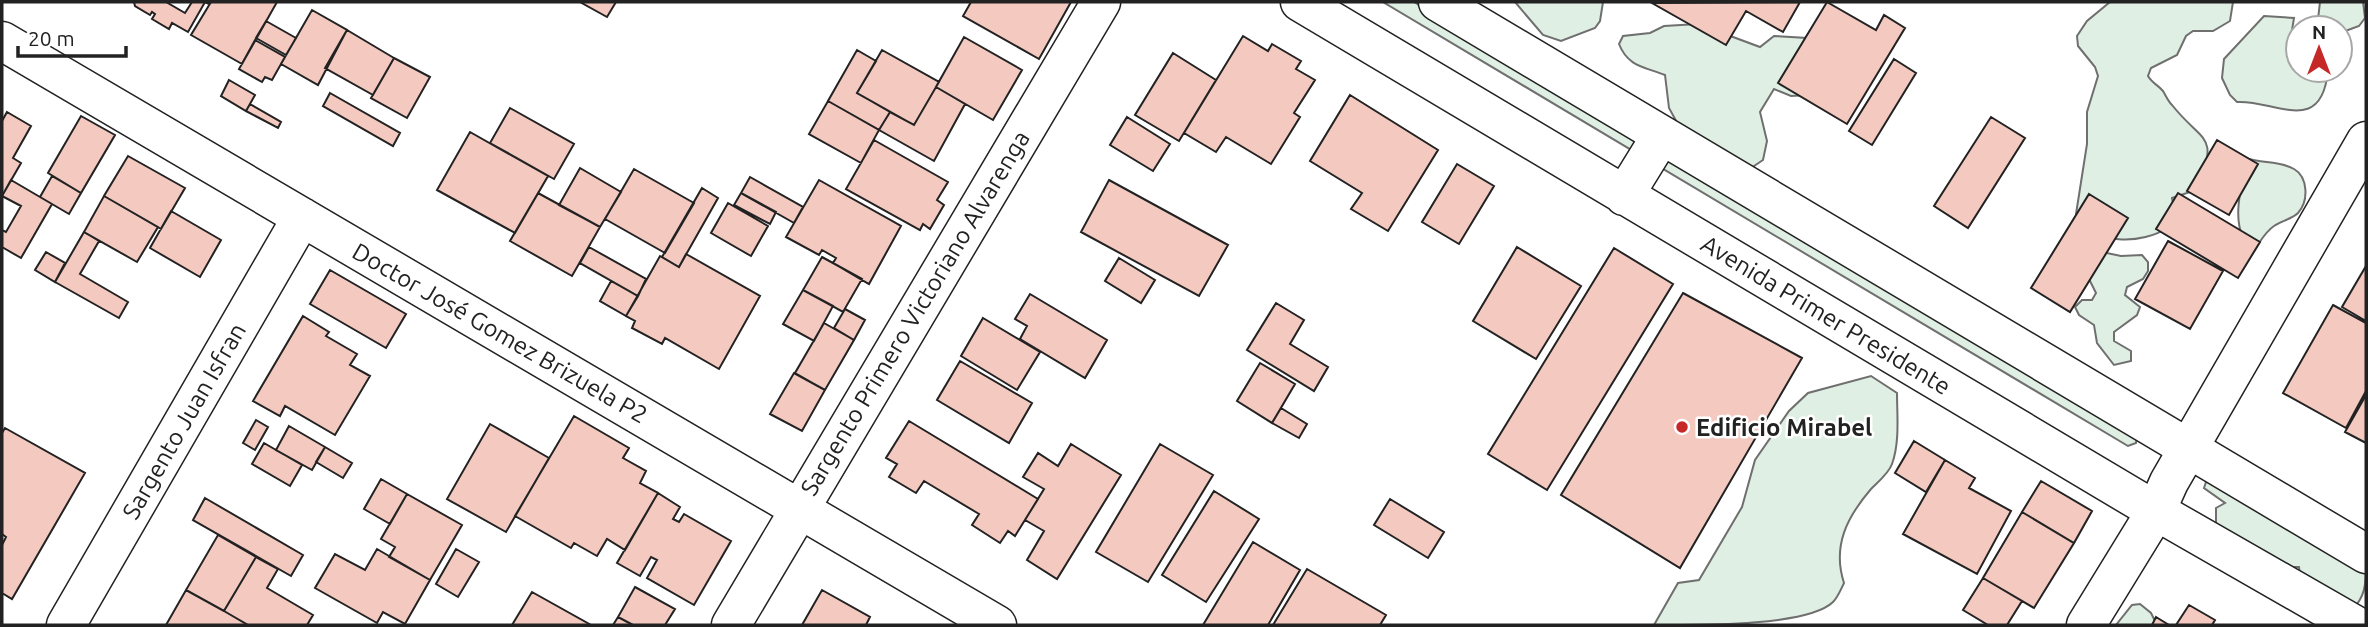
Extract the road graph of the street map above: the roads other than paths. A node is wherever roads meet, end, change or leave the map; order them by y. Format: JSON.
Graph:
{"nodes":[{"id":1,"x":1101,"y":2,"type":"edge"},
{"id":2,"x":1300,"y":2,"type":"edge"},
{"id":3,"x":1442,"y":3,"type":"edge"},
{"id":4,"x":2,"y":41,"type":"edge"},
{"id":5,"x":1661,"y":136,"type":"junction"},
{"id":6,"x":2366,"y":141,"type":"edge"},
{"id":7,"x":1624,"y":195,"type":"junction"},
{"id":8,"x":302,"y":217,"type":"junction"},
{"id":9,"x":2188,"y":450,"type":"junction"},
{"id":10,"x":799,"y":509,"type":"junction"},
{"id":11,"x":2156,"y":511,"type":"junction"},
{"id":12,"x":2366,"y":554,"type":"edge"},
{"id":13,"x":66,"y":625,"type":"edge"},
{"id":14,"x":731,"y":625,"type":"edge"},
{"id":15,"x":997,"y":625,"type":"edge"},
{"id":16,"x":2086,"y":625,"type":"edge"},
{"id":17,"x":2355,"y":625,"type":"edge"}],
"edges":[{"from":1,"to":10,"type":"street","name":"Sargento Primero Victoriano Alvarenga"},
{"from":2,"to":7,"type":"street","name":"Avenida Primer Presidente"},
{"from":3,"to":5,"type":"street"},
{"from":4,"to":8,"type":"street","name":"Doctor José Gomez Brizuela P2"},
{"from":5,"to":7,"type":"street"},
{"from":5,"to":9,"type":"street"},
{"from":6,"to":9,"type":"street"},
{"from":7,"to":11,"type":"street","name":"Avenida Primer Presidente"},
{"from":8,"to":10,"type":"street","name":"Doctor José Gomez Brizuela P2"},
{"from":8,"to":13,"type":"street","name":"Sargento Juan Isfran"},
{"from":9,"to":11,"type":"street"},
{"from":9,"to":12,"type":"street"},
{"from":10,"to":14,"type":"street","name":"Sargento Primero Victoriano Alvarenga"},
{"from":10,"to":15,"type":"street","name":"Doctor José Gomez Brizuela P2"},
{"from":11,"to":16,"type":"street"},
{"from":11,"to":17,"type":"street","name":"Avenida Primer Presidente"}]}
